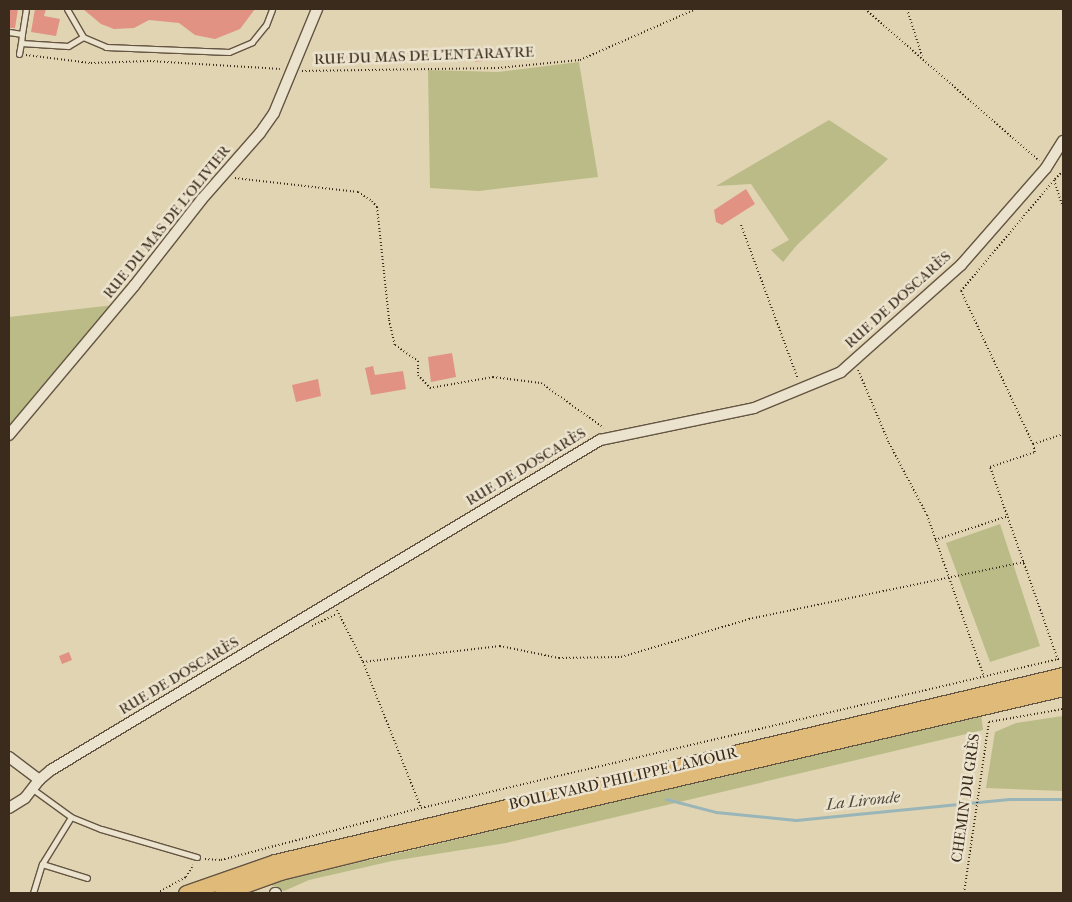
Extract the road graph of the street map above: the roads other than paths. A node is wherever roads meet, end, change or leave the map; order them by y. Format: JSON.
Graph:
{"nodes":[{"id":1,"x":26,"y":9,"type":"edge"},
{"id":2,"x":67,"y":9,"type":"edge"},
{"id":3,"x":272,"y":9,"type":"edge"},
{"id":4,"x":317,"y":9,"type":"edge"},
{"id":5,"x":9,"y":32,"type":"edge"},
{"id":6,"x":22,"y":34,"type":"junction"},
{"id":7,"x":83,"y":37,"type":"junction"},
{"id":8,"x":21,"y":42,"type":"junction"},
{"id":9,"x":20,"y":54,"type":"road end"},
{"id":10,"x":1063,"y":142,"type":"edge"},
{"id":11,"x":9,"y":435,"type":"edge"},
{"id":12,"x":1063,"y":675,"type":"edge"},
{"id":13,"x":1063,"y":688,"type":"edge"},
{"id":14,"x":9,"y":757,"type":"edge"},
{"id":15,"x":39,"y":780,"type":"junction"},
{"id":16,"x":34,"y":790,"type":"junction"},
{"id":17,"x":9,"y":808,"type":"edge"},
{"id":18,"x":71,"y":817,"type":"junction"},
{"id":19,"x":197,"y":857,"type":"road end"},
{"id":20,"x":42,"y":864,"type":"junction"},
{"id":21,"x":87,"y":878,"type":"dead end"},
{"id":22,"x":33,"y":893,"type":"edge"},
{"id":23,"x":186,"y":893,"type":"edge"},
{"id":24,"x":222,"y":893,"type":"edge"}],
"edges":[{"from":1,"to":6,"type":"lane"},
{"from":2,"to":7,"type":"lane"},
{"from":3,"to":7,"type":"lane"},
{"from":4,"to":11,"type":"street","name":"RUE DU MAS DE L'OLIVIER"},
{"from":5,"to":6,"type":"lane"},
{"from":6,"to":8,"type":"lane"},
{"from":7,"to":8,"type":"lane"},
{"from":8,"to":9,"type":"lane"},
{"from":10,"to":15,"type":"street","name":"RUE DE DOSCARÈS"},
{"from":12,"to":23,"type":"main road","name":"BOULEVARD PHILIPPE LAMOUR"},
{"from":13,"to":24,"type":"main road","name":"BOULEVARD PHILIPPE LAMOUR"},
{"from":14,"to":15,"type":"street"},
{"from":15,"to":16,"type":"street"},
{"from":16,"to":17,"type":"street"},
{"from":16,"to":18,"type":"lane"},
{"from":18,"to":19,"type":"lane"},
{"from":18,"to":20,"type":"lane"},
{"from":20,"to":21,"type":"lane"},
{"from":20,"to":22,"type":"lane"}]}
